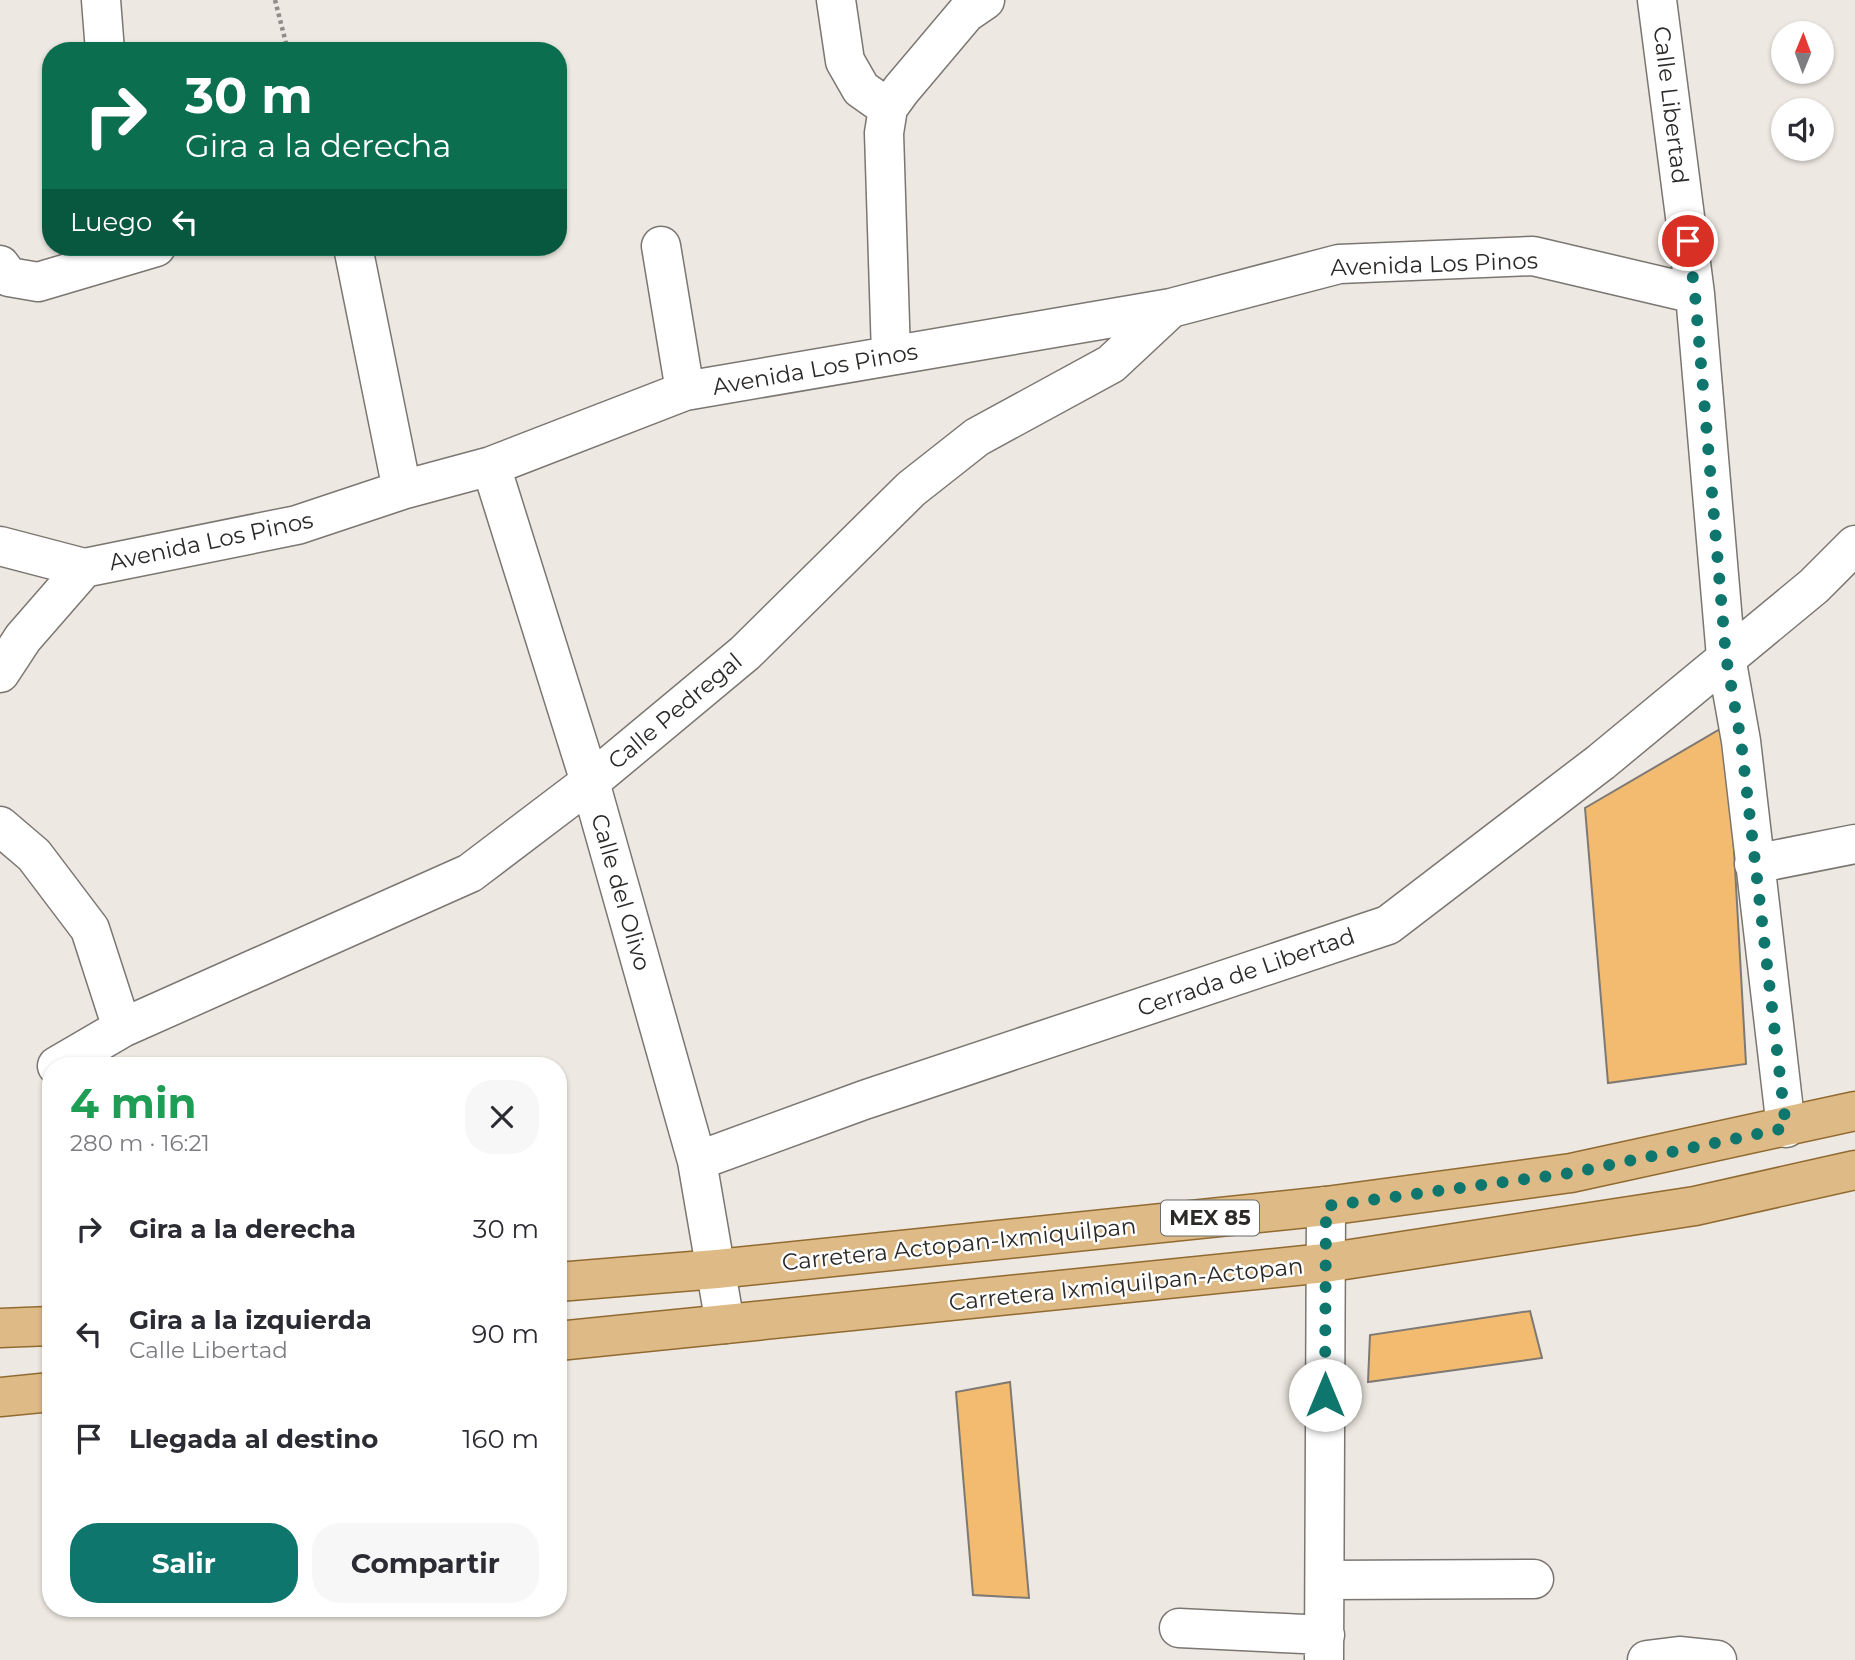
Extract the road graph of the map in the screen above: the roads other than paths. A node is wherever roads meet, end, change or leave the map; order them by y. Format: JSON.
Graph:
{"nodes":[{"id":1,"x":101,"y":0,"type":"edge"},
{"id":2,"x":836,"y":0,"type":"edge"},
{"id":3,"x":985,"y":0,"type":"edge"},
{"id":4,"x":1657,"y":0,"type":"edge"},
{"id":5,"x":104,"y":42,"type":"edge"},
{"id":6,"x":888,"y":108,"type":"junction"},
{"id":7,"x":661,"y":246,"type":"dead end"},
{"id":8,"x":108,"y":256,"type":"edge"},
{"id":9,"x":355,"y":256,"type":"edge"},
{"id":10,"x":0,"y":265,"type":"edge"},
{"id":11,"x":1695,"y":294,"type":"junction"},
{"id":12,"x":1171,"y":308,"type":"junction"},
{"id":13,"x":891,"y":355,"type":"junction"},
{"id":14,"x":685,"y":391,"type":"junction"},
{"id":15,"x":491,"y":466,"type":"junction"},
{"id":16,"x":402,"y":490,"type":"junction"},
{"id":17,"x":1855,"y":545,"type":"edge"},
{"id":18,"x":0,"y":546,"type":"edge"},
{"id":19,"x":84,"y":568,"type":"junction"},
{"id":20,"x":1726,"y":657,"type":"junction"},
{"id":21,"x":0,"y":673,"type":"edge"},
{"id":22,"x":590,"y":782,"type":"junction"},
{"id":23,"x":0,"y":826,"type":"edge"},
{"id":24,"x":1855,"y":844,"type":"edge"},
{"id":25,"x":1754,"y":864,"type":"junction"},
{"id":26,"x":122,"y":1028,"type":"junction"},
{"id":27,"x":73,"y":1057,"type":"edge"},
{"id":28,"x":1855,"y":1111,"type":"edge"},
{"id":29,"x":1786,"y":1128,"type":"junction"},
{"id":30,"x":697,"y":1161,"type":"junction"},
{"id":31,"x":1855,"y":1170,"type":"edge"},
{"id":32,"x":1326,"y":1206,"type":"junction"},
{"id":33,"x":1325,"y":1264,"type":"junction"},
{"id":34,"x":717,"y":1269,"type":"junction"},
{"id":35,"x":567,"y":1281,"type":"edge"},
{"id":36,"x":724,"y":1324,"type":"junction"},
{"id":37,"x":42,"y":1326,"type":"edge"},
{"id":38,"x":0,"y":1328,"type":"edge"},
{"id":39,"x":567,"y":1340,"type":"edge"},
{"id":40,"x":42,"y":1393,"type":"edge"},
{"id":41,"x":0,"y":1397,"type":"edge"},
{"id":42,"x":1534,"y":1579,"type":"dead end"},
{"id":43,"x":1326,"y":1580,"type":"junction"},
{"id":44,"x":1179,"y":1628,"type":"dead end"},
{"id":45,"x":1324,"y":1648,"type":"edge"},
{"id":46,"x":1647,"y":1660,"type":"edge"},
{"id":47,"x":1717,"y":1660,"type":"edge"}],
"edges":[{"from":1,"to":5,"type":"street"},
{"from":2,"to":6,"type":"street"},
{"from":3,"to":6,"type":"street"},
{"from":4,"to":11,"type":"street","name":"Calle Libertad"},
{"from":6,"to":13,"type":"street"},
{"from":7,"to":14,"type":"street"},
{"from":8,"to":10,"type":"street"},
{"from":9,"to":16,"type":"street"},
{"from":11,"to":12,"type":"street","name":"Avenida Los Pinos"},
{"from":11,"to":20,"type":"street","name":"Calle Libertad"},
{"from":12,"to":13,"type":"street","name":"Avenida Los Pinos"},
{"from":12,"to":22,"type":"street","name":"Calle Pedregal"},
{"from":13,"to":14,"type":"street","name":"Avenida Los Pinos"},
{"from":14,"to":15,"type":"street","name":"Avenida Los Pinos"},
{"from":15,"to":16,"type":"street","name":"Avenida Los Pinos"},
{"from":15,"to":22,"type":"street","name":"Calle del Olivo"},
{"from":16,"to":19,"type":"street","name":"Avenida Los Pinos"},
{"from":17,"to":20,"type":"street","name":"Cerrada de Libertad"},
{"from":18,"to":19,"type":"street"},
{"from":19,"to":21,"type":"street","name":"Avenida Los Pinos"},
{"from":20,"to":25,"type":"street","name":"Calle Libertad"},
{"from":20,"to":30,"type":"street","name":"Cerrada de Libertad"},
{"from":22,"to":26,"type":"street","name":"Calle Pedregal"},
{"from":22,"to":30,"type":"street","name":"Calle del Olivo"},
{"from":23,"to":26,"type":"street"},
{"from":24,"to":25,"type":"street"},
{"from":25,"to":29,"type":"street","name":"Calle Libertad"},
{"from":26,"to":27,"type":"street","name":"Calle Pedregal"},
{"from":28,"to":29,"type":"main road","name":"Carretera Actopan-Ixmiquilpan","number":"MEX 85"},
{"from":29,"to":32,"type":"main road","name":"Carretera Actopan-Ixmiquilpan","number":"MEX 85"},
{"from":30,"to":34,"type":"street","name":"Calle del Olivo"},
{"from":31,"to":33,"type":"main road","name":"Carretera Ixmiquilpan-Actopan"},
{"from":32,"to":33,"type":"street"},
{"from":32,"to":34,"type":"main road","name":"Carretera Actopan-Ixmiquilpan","number":"MEX 85"},
{"from":33,"to":36,"type":"main road","name":"Carretera Ixmiquilpan-Actopan"},
{"from":33,"to":43,"type":"street"},
{"from":34,"to":35,"type":"main road","name":"Carretera Actopan-Ixmiquilpan","number":"MEX 85"},
{"from":34,"to":36,"type":"street","name":"Calle del Olivo"},
{"from":36,"to":39,"type":"main road","name":"Carretera Ixmiquilpan-Actopan"},
{"from":37,"to":38,"type":"main road"},
{"from":40,"to":41,"type":"main road"},
{"from":42,"to":43,"type":"street"},
{"from":43,"to":45,"type":"street"},
{"from":44,"to":45,"type":"street"},
{"from":46,"to":47,"type":"street"}]}
